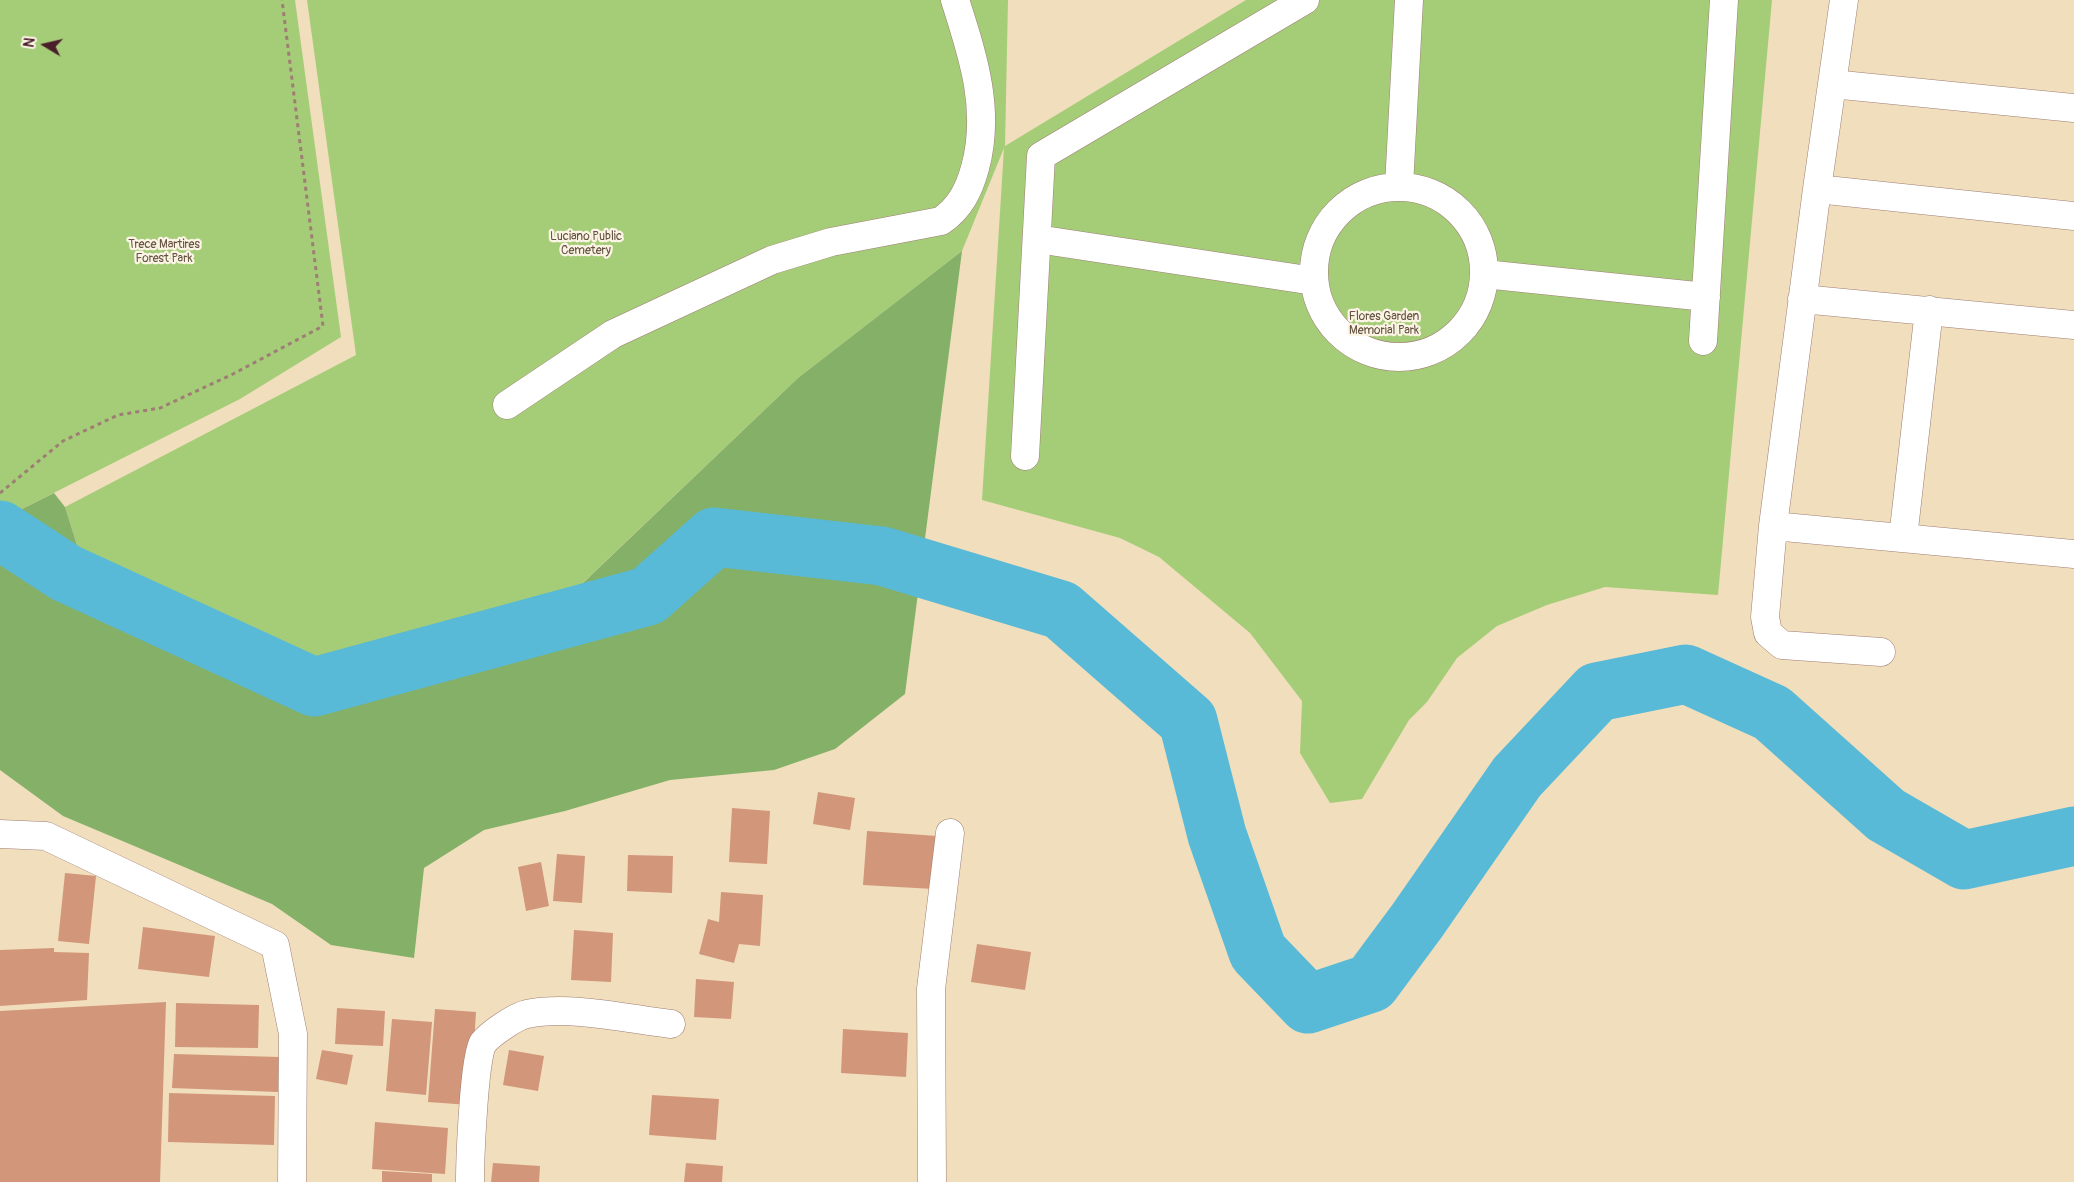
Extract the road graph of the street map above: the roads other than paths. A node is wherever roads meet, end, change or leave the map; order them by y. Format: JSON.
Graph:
{"nodes":[{"id":1,"x":955,"y":0,"type":"edge"},
{"id":2,"x":1305,"y":0,"type":"edge"},
{"id":3,"x":1409,"y":0,"type":"edge"},
{"id":4,"x":1724,"y":0,"type":"edge"},
{"id":5,"x":1844,"y":0,"type":"edge"},
{"id":6,"x":1832,"y":84,"type":"junction"},
{"id":7,"x":2074,"y":108,"type":"edge"},
{"id":8,"x":1399,"y":186,"type":"junction"},
{"id":9,"x":1816,"y":189,"type":"junction"},
{"id":10,"x":2074,"y":216,"type":"edge"},
{"id":11,"x":1037,"y":239,"type":"junction"},
{"id":12,"x":1484,"y":274,"type":"junction"},
{"id":13,"x":1314,"y":281,"type":"junction"},
{"id":14,"x":1706,"y":297,"type":"junction"},
{"id":15,"x":1802,"y":299,"type":"junction"},
{"id":16,"x":1929,"y":310,"type":"junction"},
{"id":17,"x":2074,"y":325,"type":"edge"},
{"id":18,"x":1703,"y":341,"type":"dead end"},
{"id":19,"x":507,"y":405,"type":"dead end"},
{"id":20,"x":1025,"y":456,"type":"dead end"},
{"id":21,"x":1773,"y":526,"type":"junction"},
{"id":22,"x":1903,"y":538,"type":"junction"},
{"id":23,"x":2074,"y":554,"type":"edge"},
{"id":24,"x":1881,"y":652,"type":"dead end"},
{"id":25,"x":950,"y":833,"type":"dead end"},
{"id":26,"x":0,"y":834,"type":"edge"},
{"id":27,"x":671,"y":1024,"type":"dead end"},
{"id":28,"x":292,"y":1182,"type":"edge"},
{"id":29,"x":470,"y":1182,"type":"edge"},
{"id":30,"x":932,"y":1182,"type":"edge"}],
"edges":[{"from":1,"to":19,"type":"street"},
{"from":2,"to":11,"type":"street"},
{"from":3,"to":8,"type":"street"},
{"from":4,"to":14,"type":"street"},
{"from":5,"to":6,"type":"street"},
{"from":6,"to":7,"type":"street"},
{"from":6,"to":9,"type":"street"},
{"from":8,"to":12,"type":"street"},
{"from":8,"to":13,"type":"street"},
{"from":9,"to":10,"type":"street"},
{"from":9,"to":15,"type":"street"},
{"from":11,"to":13,"type":"street"},
{"from":11,"to":20,"type":"street"},
{"from":12,"to":13,"type":"street"},
{"from":12,"to":14,"type":"street"},
{"from":14,"to":18,"type":"street"},
{"from":15,"to":16,"type":"street"},
{"from":15,"to":21,"type":"street"},
{"from":16,"to":17,"type":"street"},
{"from":16,"to":22,"type":"street"},
{"from":21,"to":22,"type":"street"},
{"from":21,"to":24,"type":"street"},
{"from":22,"to":23,"type":"street"},
{"from":25,"to":30,"type":"street"},
{"from":26,"to":28,"type":"street"},
{"from":27,"to":29,"type":"street"}]}
